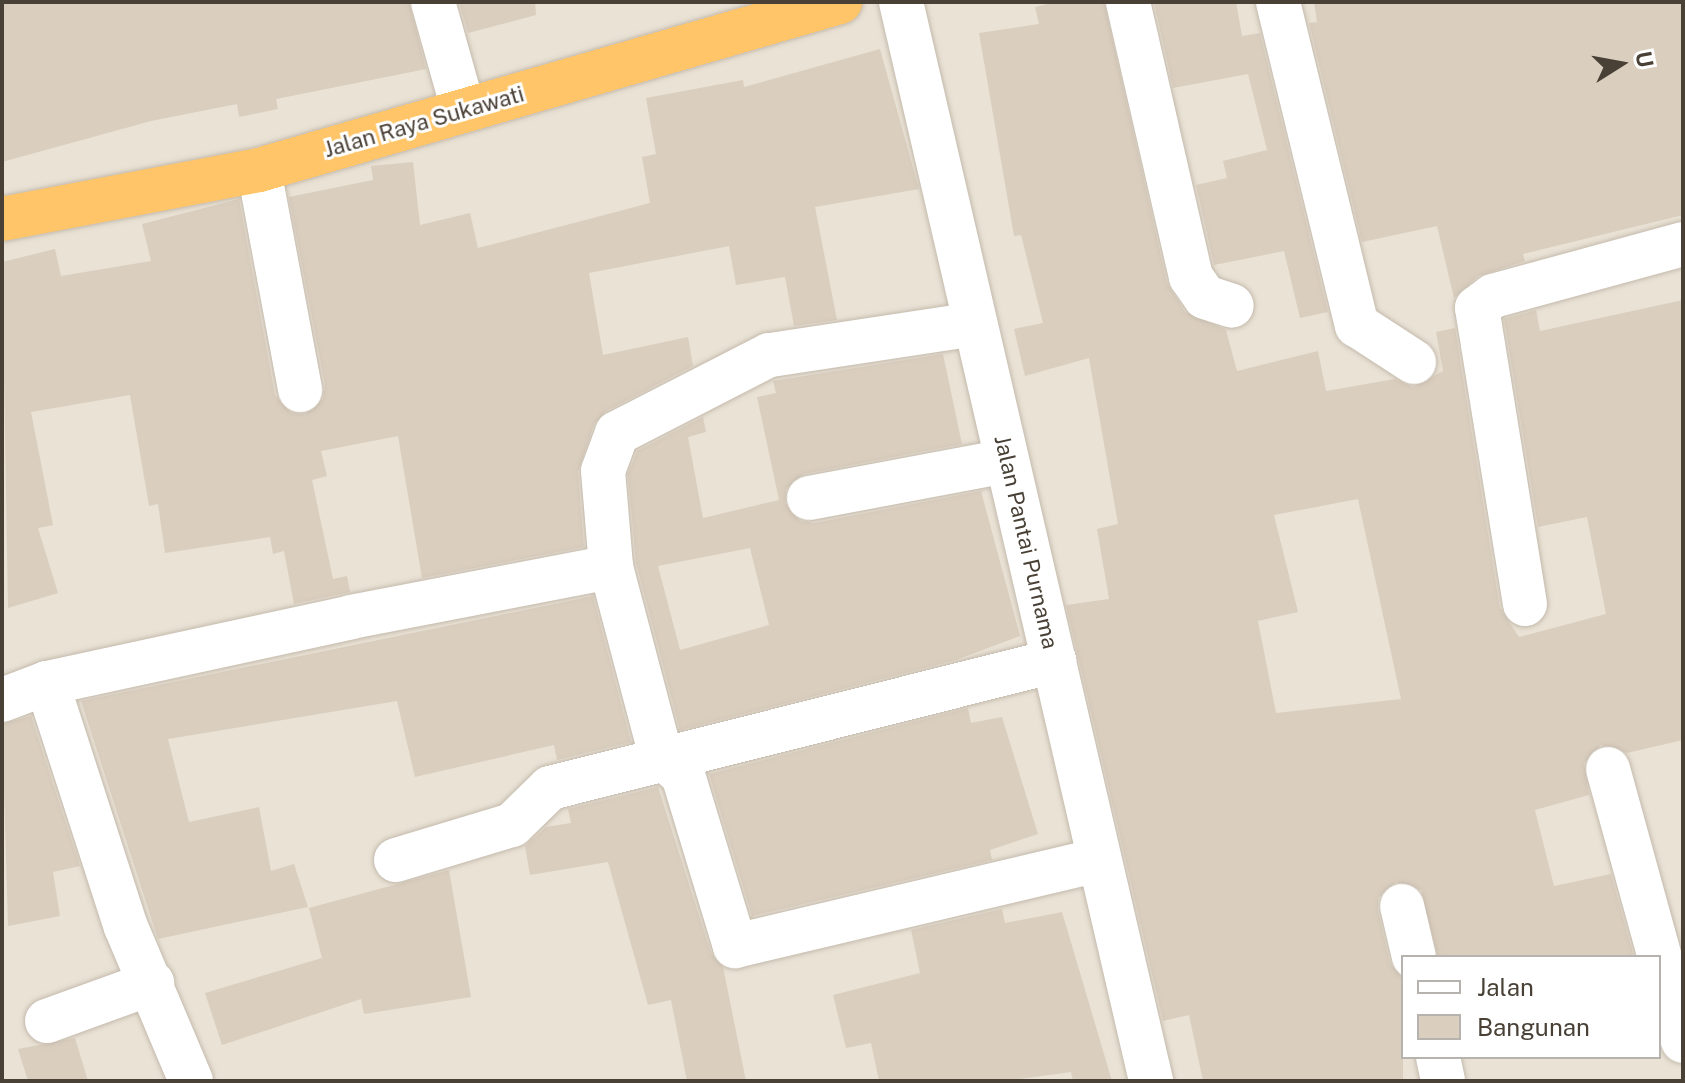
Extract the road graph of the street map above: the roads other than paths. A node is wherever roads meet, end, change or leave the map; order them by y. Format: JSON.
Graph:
{"nodes":[{"id":1,"x":433,"y":2,"type":"edge"},
{"id":2,"x":840,"y":2,"type":"edge"},
{"id":3,"x":901,"y":2,"type":"edge"},
{"id":4,"x":1128,"y":2,"type":"edge"},
{"id":5,"x":1278,"y":2,"type":"edge"},
{"id":6,"x":463,"y":109,"type":"junction"},
{"id":7,"x":259,"y":170,"type":"junction"},
{"id":8,"x":2,"y":219,"type":"edge"},
{"id":9,"x":1683,"y":244,"type":"edge"},
{"id":10,"x":1232,"y":306,"type":"dead end"},
{"id":11,"x":975,"y":324,"type":"junction"},
{"id":12,"x":1414,"y":362,"type":"dead end"},
{"id":13,"x":300,"y":390,"type":"dead end"},
{"id":14,"x":1007,"y":461,"type":"junction"},
{"id":15,"x":809,"y":498,"type":"dead end"},
{"id":16,"x":611,"y":567,"type":"junction"},
{"id":17,"x":1525,"y":604,"type":"dead end"},
{"id":18,"x":1054,"y":661,"type":"junction"},
{"id":19,"x":47,"y":683,"type":"junction"},
{"id":20,"x":2,"y":700,"type":"edge"},
{"id":21,"x":661,"y":756,"type":"junction"},
{"id":22,"x":1608,"y":769,"type":"dead end"},
{"id":23,"x":396,"y":860,"type":"dead end"},
{"id":24,"x":1099,"y":860,"type":"junction"},
{"id":25,"x":1402,"y":906,"type":"dead end"},
{"id":26,"x":1414,"y":955,"type":"edge"},
{"id":27,"x":1659,"y":955,"type":"edge"},
{"id":28,"x":1661,"y":961,"type":"edge"},
{"id":29,"x":152,"y":983,"type":"junction"},
{"id":30,"x":47,"y":1021,"type":"dead end"},
{"id":31,"x":1683,"y":1041,"type":"edge"},
{"id":32,"x":1438,"y":1059,"type":"edge"},
{"id":33,"x":191,"y":1081,"type":"edge"},
{"id":34,"x":1151,"y":1081,"type":"edge"},
{"id":35,"x":1443,"y":1081,"type":"edge"}],
"edges":[{"from":1,"to":6,"type":"street"},
{"from":2,"to":6,"type":"highway","name":"Jalan Raya Sukawati"},
{"from":3,"to":11,"type":"street","name":"Jalan Pantai Purnama"},
{"from":4,"to":10,"type":"street"},
{"from":5,"to":12,"type":"street"},
{"from":6,"to":7,"type":"highway","name":"Jalan Raya Sukawati"},
{"from":7,"to":8,"type":"highway","name":"Jalan Raya Sukawati"},
{"from":7,"to":13,"type":"street"},
{"from":9,"to":17,"type":"street"},
{"from":11,"to":14,"type":"street","name":"Jalan Pantai Purnama"},
{"from":11,"to":16,"type":"street"},
{"from":14,"to":15,"type":"street"},
{"from":14,"to":18,"type":"street","name":"Jalan Pantai Purnama"},
{"from":16,"to":19,"type":"street"},
{"from":16,"to":21,"type":"street"},
{"from":18,"to":21,"type":"street"},
{"from":18,"to":24,"type":"street","name":"Jalan Pantai Purnama"},
{"from":19,"to":20,"type":"street"},
{"from":19,"to":29,"type":"street"},
{"from":21,"to":23,"type":"street"},
{"from":21,"to":24,"type":"street"},
{"from":22,"to":27,"type":"street"},
{"from":24,"to":34,"type":"street","name":"Jalan Pantai Purnama"},
{"from":25,"to":26,"type":"street"},
{"from":28,"to":31,"type":"street"},
{"from":29,"to":30,"type":"street"},
{"from":29,"to":33,"type":"street"},
{"from":32,"to":35,"type":"street"}]}
